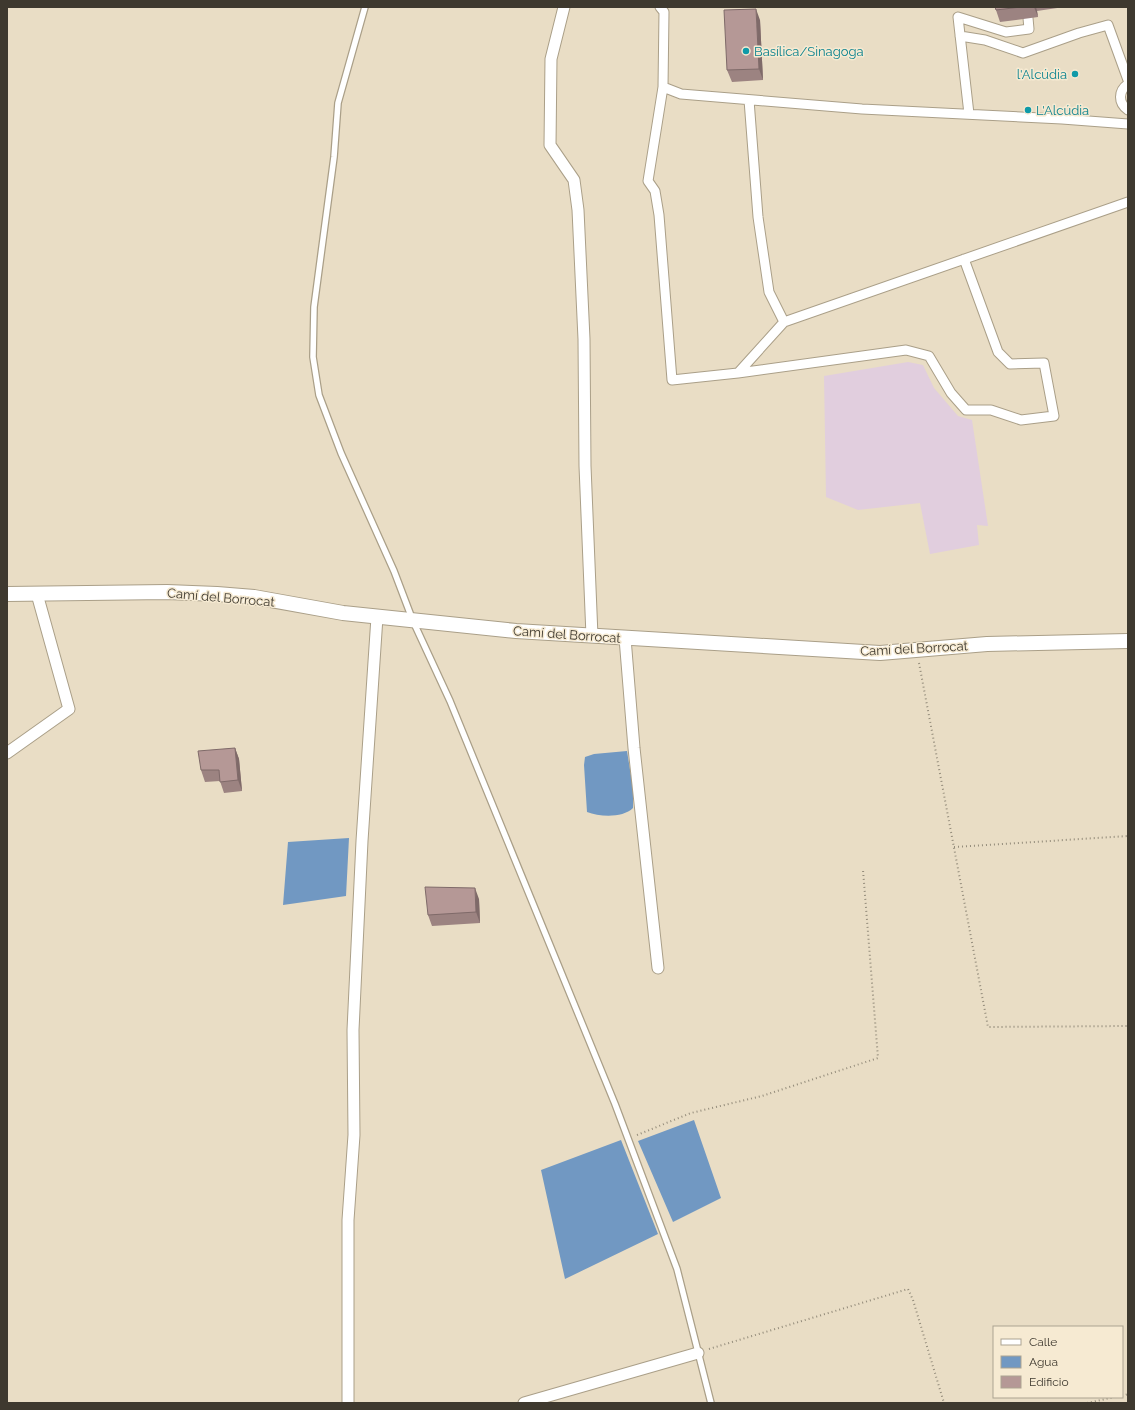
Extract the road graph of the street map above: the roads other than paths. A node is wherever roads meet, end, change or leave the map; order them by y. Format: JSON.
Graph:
{"nodes":[{"id":1,"x":365,"y":7,"type":"edge"},
{"id":2,"x":564,"y":7,"type":"edge"},
{"id":3,"x":660,"y":7,"type":"edge"},
{"id":4,"x":1028,"y":18,"type":"dead end"},
{"id":5,"x":960,"y":36,"type":"junction"},
{"id":6,"x":1128,"y":80,"type":"edge"},
{"id":7,"x":1128,"y":84,"type":"edge"},
{"id":8,"x":663,"y":87,"type":"junction"},
{"id":9,"x":749,"y":100,"type":"junction"},
{"id":10,"x":1128,"y":110,"type":"edge"},
{"id":11,"x":969,"y":114,"type":"junction"},
{"id":12,"x":1128,"y":124,"type":"edge"},
{"id":13,"x":1128,"y":202,"type":"edge"},
{"id":14,"x":964,"y":259,"type":"junction"},
{"id":15,"x":784,"y":322,"type":"junction"},
{"id":16,"x":738,"y":373,"type":"junction"},
{"id":17,"x":7,"y":594,"type":"edge"},
{"id":18,"x":37,"y":594,"type":"junction"},
{"id":19,"x":377,"y":617,"type":"junction"},
{"id":20,"x":413,"y":621,"type":"junction"},
{"id":21,"x":592,"y":636,"type":"junction"},
{"id":22,"x":625,"y":638,"type":"junction"},
{"id":23,"x":1128,"y":641,"type":"edge"},
{"id":24,"x":7,"y":753,"type":"edge"},
{"id":25,"x":658,"y":968,"type":"dead end"},
{"id":26,"x":698,"y":1353,"type":"junction"},
{"id":27,"x":348,"y":1403,"type":"edge"},
{"id":28,"x":524,"y":1403,"type":"edge"},
{"id":29,"x":711,"y":1403,"type":"edge"}],
"edges":[{"from":1,"to":20,"type":"lane"},
{"from":2,"to":21,"type":"street"},
{"from":3,"to":8,"type":"street"},
{"from":4,"to":5,"type":"street"},
{"from":5,"to":6,"type":"street"},
{"from":5,"to":11,"type":"street"},
{"from":7,"to":10,"type":"street"},
{"from":8,"to":9,"type":"street"},
{"from":8,"to":16,"type":"street"},
{"from":9,"to":11,"type":"street"},
{"from":9,"to":15,"type":"street"},
{"from":11,"to":12,"type":"street"},
{"from":13,"to":14,"type":"street"},
{"from":14,"to":15,"type":"street"},
{"from":14,"to":16,"type":"street"},
{"from":15,"to":16,"type":"street"},
{"from":17,"to":18,"type":"street","name":"Camí del Borrocat"},
{"from":18,"to":19,"type":"street","name":"Camí del Borrocat"},
{"from":18,"to":24,"type":"street"},
{"from":19,"to":20,"type":"street","name":"Camí del Borrocat"},
{"from":19,"to":27,"type":"street"},
{"from":20,"to":21,"type":"street","name":"Camí del Borrocat"},
{"from":20,"to":26,"type":"lane"},
{"from":21,"to":22,"type":"street","name":"Camí del Borrocat"},
{"from":22,"to":23,"type":"street","name":"Camí del Borrocat"},
{"from":22,"to":25,"type":"street"},
{"from":26,"to":28,"type":"street"},
{"from":26,"to":29,"type":"lane"}]}
